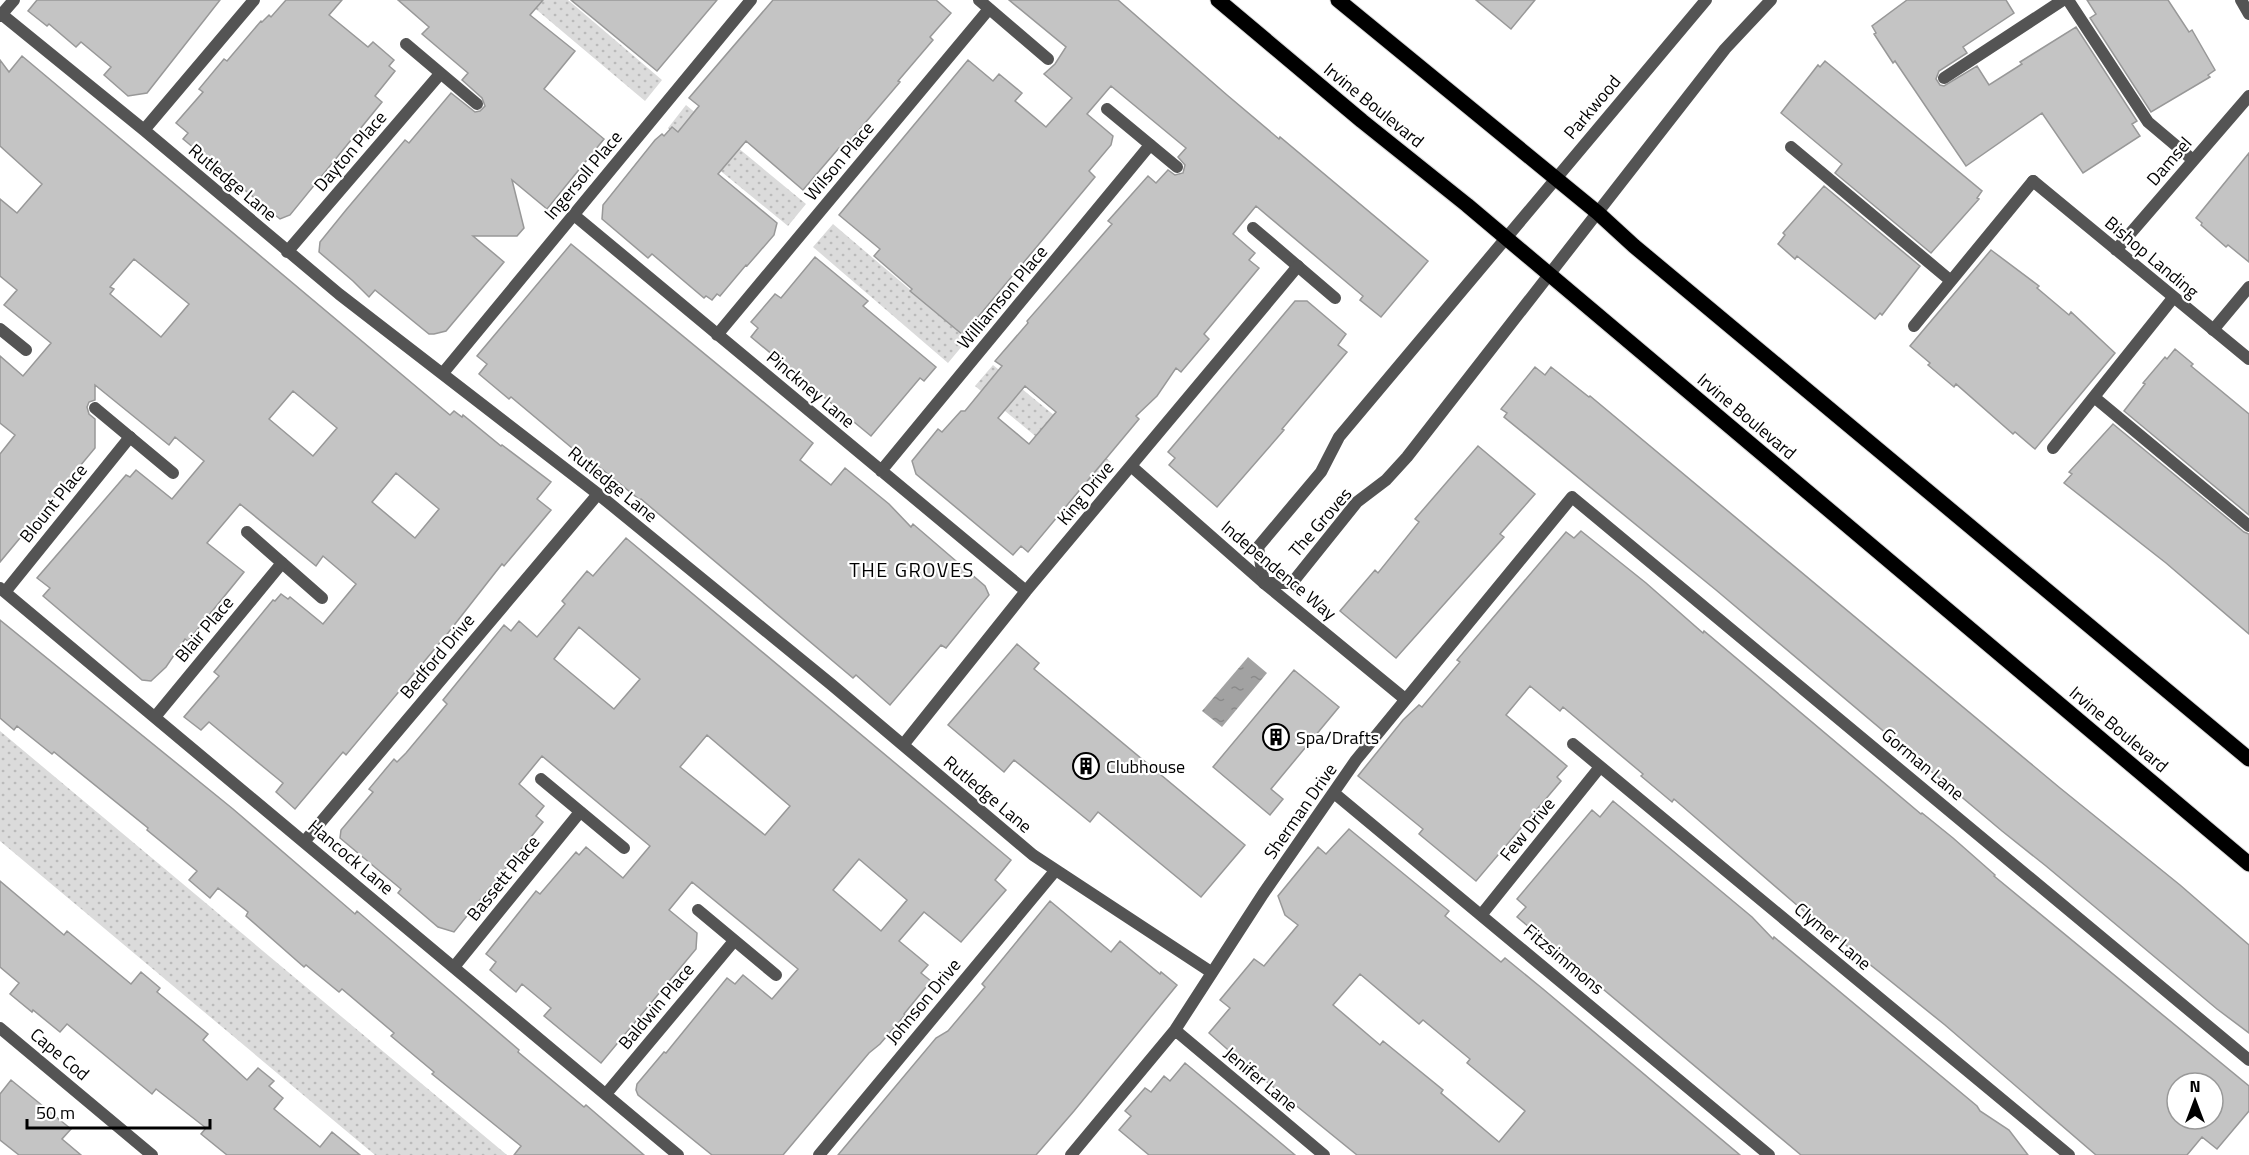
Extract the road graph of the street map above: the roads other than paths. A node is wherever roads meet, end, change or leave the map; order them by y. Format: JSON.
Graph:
{"nodes":[{"id":1,"x":14,"y":0,"type":"edge"},
{"id":2,"x":254,"y":0,"type":"edge"},
{"id":3,"x":751,"y":0,"type":"edge"},
{"id":4,"x":979,"y":0,"type":"edge"},
{"id":5,"x":1218,"y":0,"type":"edge"},
{"id":6,"x":1338,"y":0,"type":"edge"},
{"id":7,"x":1706,"y":0,"type":"edge"},
{"id":8,"x":1771,"y":0,"type":"edge"},
{"id":9,"x":2063,"y":0,"type":"edge"},
{"id":10,"x":2068,"y":0,"type":"edge"},
{"id":11,"x":2241,"y":0,"type":"edge"},
{"id":12,"x":989,"y":9,"type":"junction"},
{"id":13,"x":2249,"y":14,"type":"edge"},
{"id":14,"x":1,"y":15,"type":"edge"},
{"id":15,"x":406,"y":45,"type":"dead end"},
{"id":16,"x":1048,"y":59,"type":"dead end"},
{"id":17,"x":440,"y":74,"type":"junction"},
{"id":18,"x":1944,"y":78,"type":"dead end"},
{"id":19,"x":2249,"y":96,"type":"edge"},
{"id":20,"x":477,"y":104,"type":"dead end"},
{"id":21,"x":1107,"y":109,"type":"dead end"},
{"id":22,"x":144,"y":130,"type":"junction"},
{"id":23,"x":1150,"y":145,"type":"junction"},
{"id":24,"x":1791,"y":147,"type":"dead end"},
{"id":25,"x":2193,"y":160,"type":"junction"},
{"id":26,"x":1177,"y":167,"type":"dead end"},
{"id":27,"x":1555,"y":179,"type":"junction"},
{"id":28,"x":1598,"y":213,"type":"junction"},
{"id":29,"x":574,"y":215,"type":"junction"},
{"id":30,"x":1253,"y":228,"type":"dead end"},
{"id":31,"x":1505,"y":238,"type":"junction"},
{"id":32,"x":2116,"y":250,"type":"junction"},
{"id":33,"x":287,"y":252,"type":"junction"},
{"id":34,"x":1298,"y":266,"type":"junction"},
{"id":35,"x":1550,"y":275,"type":"junction"},
{"id":36,"x":1951,"y":281,"type":"junction"},
{"id":37,"x":2249,"y":287,"type":"edge"},
{"id":38,"x":1335,"y":298,"type":"dead end"},
{"id":39,"x":2173,"y":298,"type":"junction"},
{"id":40,"x":1914,"y":326,"type":"dead end"},
{"id":41,"x":0,"y":329,"type":"edge"},
{"id":42,"x":2213,"y":330,"type":"junction"},
{"id":43,"x":717,"y":335,"type":"junction"},
{"id":44,"x":26,"y":350,"type":"dead end"},
{"id":45,"x":2249,"y":359,"type":"edge"},
{"id":46,"x":443,"y":373,"type":"junction"},
{"id":47,"x":2094,"y":397,"type":"junction"},
{"id":48,"x":95,"y":408,"type":"dead end"},
{"id":49,"x":130,"y":437,"type":"junction"},
{"id":50,"x":2053,"y":448,"type":"dead end"},
{"id":51,"x":1131,"y":466,"type":"junction"},
{"id":52,"x":881,"y":471,"type":"junction"},
{"id":53,"x":174,"y":473,"type":"dead end"},
{"id":54,"x":597,"y":494,"type":"junction"},
{"id":55,"x":1572,"y":497,"type":"joint"},
{"id":56,"x":2249,"y":526,"type":"edge"},
{"id":57,"x":247,"y":532,"type":"dead end"},
{"id":58,"x":282,"y":563,"type":"junction"},
{"id":59,"x":1264,"y":583,"type":"junction"},
{"id":60,"x":2,"y":590,"type":"edge"},
{"id":61,"x":1026,"y":591,"type":"junction"},
{"id":62,"x":322,"y":598,"type":"dead end"},
{"id":63,"x":1405,"y":699,"type":"junction"},
{"id":64,"x":154,"y":717,"type":"junction"},
{"id":65,"x":1574,"y":744,"type":"dead end"},
{"id":66,"x":903,"y":745,"type":"junction"},
{"id":67,"x":2249,"y":759,"type":"edge"},
{"id":68,"x":1600,"y":767,"type":"junction"},
{"id":69,"x":541,"y":779,"type":"dead end"},
{"id":70,"x":1334,"y":793,"type":"junction"},
{"id":71,"x":580,"y":812,"type":"junction"},
{"id":72,"x":304,"y":842,"type":"junction"},
{"id":73,"x":624,"y":848,"type":"dead end"},
{"id":74,"x":2249,"y":864,"type":"edge"},
{"id":75,"x":1055,"y":870,"type":"junction"},
{"id":76,"x":698,"y":910,"type":"dead end"},
{"id":77,"x":1482,"y":914,"type":"junction"},
{"id":78,"x":734,"y":940,"type":"junction"},
{"id":79,"x":454,"y":967,"type":"junction"},
{"id":80,"x":1211,"y":972,"type":"junction"},
{"id":81,"x":776,"y":975,"type":"dead end"},
{"id":82,"x":0,"y":1028,"type":"edge"},
{"id":83,"x":1175,"y":1030,"type":"junction"},
{"id":84,"x":2249,"y":1060,"type":"edge"},
{"id":85,"x":606,"y":1094,"type":"junction"},
{"id":86,"x":152,"y":1155,"type":"edge"},
{"id":87,"x":678,"y":1155,"type":"edge"},
{"id":88,"x":819,"y":1155,"type":"edge"},
{"id":89,"x":1071,"y":1155,"type":"edge"},
{"id":90,"x":1324,"y":1155,"type":"edge"},
{"id":91,"x":1769,"y":1155,"type":"edge"},
{"id":92,"x":2069,"y":1155,"type":"edge"}],
"edges":[{"from":1,"to":14,"type":"street"},
{"from":2,"to":22,"type":"street"},
{"from":3,"to":29,"type":"street","name":"Ingersoll Place"},
{"from":4,"to":12,"type":"street"},
{"from":5,"to":31,"type":"main road","name":"Irvine Boulevard"},
{"from":6,"to":27,"type":"main road"},
{"from":7,"to":27,"type":"street","name":"Parkwood"},
{"from":8,"to":28,"type":"street"},
{"from":9,"to":18,"type":"street"},
{"from":10,"to":25,"type":"street"},
{"from":11,"to":13,"type":"street"},
{"from":12,"to":16,"type":"street"},
{"from":12,"to":43,"type":"street","name":"Wilson Place"},
{"from":14,"to":22,"type":"street","name":"Rutledge Lane"},
{"from":15,"to":17,"type":"street"},
{"from":17,"to":20,"type":"street"},
{"from":17,"to":33,"type":"street","name":"Dayton Place"},
{"from":19,"to":25,"type":"street","name":"Damsel"},
{"from":21,"to":23,"type":"street"},
{"from":22,"to":33,"type":"street","name":"Rutledge Lane"},
{"from":23,"to":26,"type":"street"},
{"from":23,"to":52,"type":"street","name":"Williamson Place"},
{"from":24,"to":36,"type":"street"},
{"from":25,"to":32,"type":"street","name":"Damsel"},
{"from":27,"to":28,"type":"main road"},
{"from":27,"to":31,"type":"street","name":"Parkwood"},
{"from":28,"to":35,"type":"street","name":"The Groves"},
{"from":28,"to":67,"type":"main road"},
{"from":29,"to":43,"type":"street","name":"Pinckney Lane"},
{"from":29,"to":46,"type":"street","name":"Ingersoll Place"},
{"from":30,"to":34,"type":"street"},
{"from":31,"to":35,"type":"main road","name":"Irvine Boulevard"},
{"from":31,"to":59,"type":"street","name":"The Groves"},
{"from":32,"to":36,"type":"street","name":"Bishop Landing"},
{"from":32,"to":39,"type":"street","name":"Bishop Landing"},
{"from":33,"to":46,"type":"street","name":"Rutledge Lane"},
{"from":34,"to":38,"type":"street"},
{"from":34,"to":51,"type":"street","name":"King Drive"},
{"from":35,"to":59,"type":"street","name":"The Groves"},
{"from":35,"to":74,"type":"main road","name":"Irvine Boulevard"},
{"from":36,"to":40,"type":"street"},
{"from":37,"to":42,"type":"street"},
{"from":39,"to":42,"type":"street","name":"Bishop Landing"},
{"from":39,"to":47,"type":"street"},
{"from":41,"to":44,"type":"street"},
{"from":42,"to":45,"type":"street","name":"Bishop Landing"},
{"from":43,"to":52,"type":"street","name":"Pinckney Lane"},
{"from":46,"to":54,"type":"street","name":"Rutledge Lane"},
{"from":47,"to":50,"type":"street"},
{"from":47,"to":56,"type":"street"},
{"from":48,"to":49,"type":"street"},
{"from":49,"to":53,"type":"street"},
{"from":49,"to":60,"type":"street","name":"Blount Place"},
{"from":51,"to":59,"type":"street","name":"Independence Way"},
{"from":51,"to":61,"type":"street","name":"King Drive"},
{"from":52,"to":61,"type":"street","name":"Pinckney Lane"},
{"from":54,"to":66,"type":"street","name":"Rutledge Lane"},
{"from":54,"to":72,"type":"street","name":"Bedford Drive"},
{"from":55,"to":63,"type":"street","name":"Sherman Drive"},
{"from":55,"to":84,"type":"street","name":"Gorman Lane"},
{"from":57,"to":58,"type":"street"},
{"from":58,"to":62,"type":"street"},
{"from":58,"to":64,"type":"street","name":"Blair Place"},
{"from":59,"to":63,"type":"street","name":"Independence Way"},
{"from":60,"to":64,"type":"street","name":"Hancock Lane"},
{"from":61,"to":66,"type":"street","name":"King Drive"},
{"from":63,"to":70,"type":"street","name":"Sherman Drive"},
{"from":64,"to":72,"type":"street","name":"Hancock Lane"},
{"from":65,"to":68,"type":"street","name":"Clymer Lane"},
{"from":66,"to":75,"type":"street","name":"Rutledge Lane"},
{"from":68,"to":77,"type":"street","name":"Few Drive"},
{"from":68,"to":92,"type":"street","name":"Clymer Lane"},
{"from":69,"to":71,"type":"street"},
{"from":70,"to":77,"type":"street","name":"Fitzsimmons"},
{"from":70,"to":80,"type":"street","name":"Sherman Drive"},
{"from":71,"to":73,"type":"street"},
{"from":71,"to":79,"type":"street","name":"Bassett Place"},
{"from":72,"to":79,"type":"street","name":"Hancock Lane"},
{"from":75,"to":80,"type":"street","name":"Rutledge Lane"},
{"from":75,"to":88,"type":"street","name":"Johnson Drive"},
{"from":76,"to":78,"type":"street"},
{"from":77,"to":91,"type":"street","name":"Fitzsimmons"},
{"from":78,"to":81,"type":"street"},
{"from":78,"to":85,"type":"street","name":"Baldwin Place"},
{"from":79,"to":85,"type":"street","name":"Hancock Lane"},
{"from":80,"to":83,"type":"street","name":"Sherman Drive"},
{"from":82,"to":86,"type":"street","name":"Cape Cod"},
{"from":83,"to":89,"type":"street","name":"Sherman Drive"},
{"from":83,"to":90,"type":"street","name":"Jenifer Lane"},
{"from":85,"to":87,"type":"street","name":"Hancock Lane"}]}
